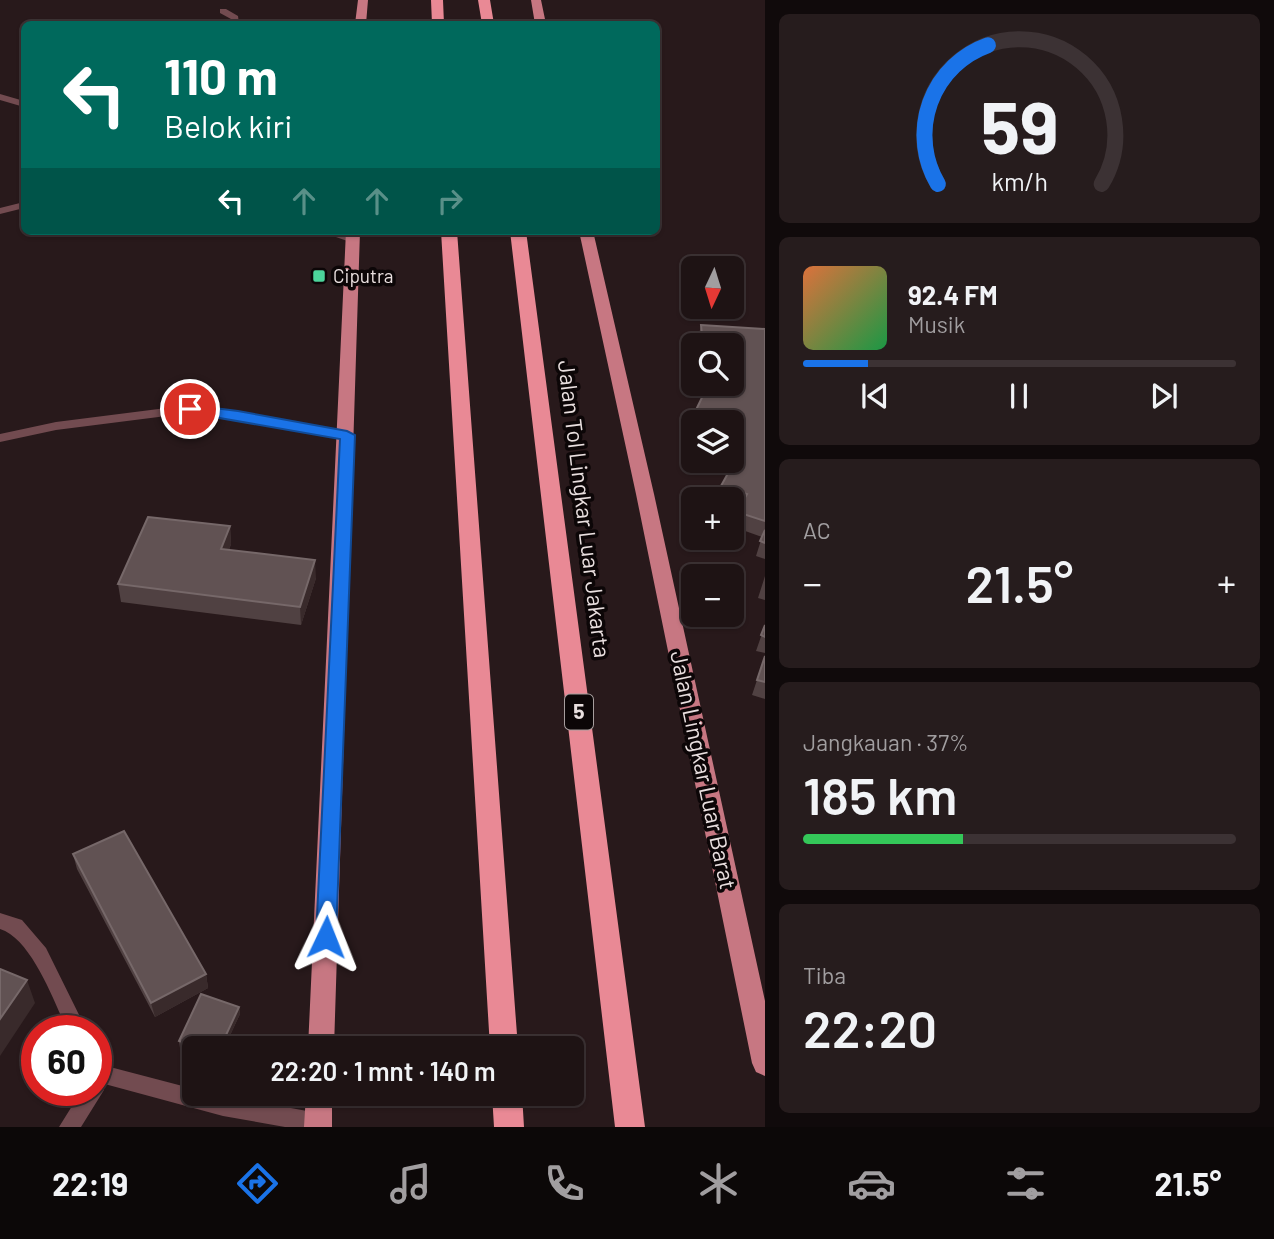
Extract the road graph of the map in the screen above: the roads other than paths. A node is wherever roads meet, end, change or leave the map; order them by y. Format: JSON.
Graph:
{"nodes":[{"id":1,"x":363,"y":0,"type":"edge"},
{"id":2,"x":437,"y":0,"type":"edge"},
{"id":3,"x":484,"y":0,"type":"edge"},
{"id":4,"x":536,"y":0,"type":"edge"},
{"id":5,"x":223,"y":11,"type":"dead end"},
{"id":6,"x":235,"y":21,"type":"edge"},
{"id":7,"x":361,"y":21,"type":"edge"},
{"id":8,"x":438,"y":21,"type":"edge"},
{"id":9,"x":488,"y":21,"type":"edge"},
{"id":10,"x":540,"y":21,"type":"edge"},
{"id":11,"x":0,"y":97,"type":"edge"},
{"id":12,"x":21,"y":103,"type":"edge"},
{"id":13,"x":21,"y":206,"type":"edge"},
{"id":14,"x":0,"y":212,"type":"edge"},
{"id":15,"x":21,"y":214,"type":"edge"},
{"id":16,"x":449,"y":235,"type":"edge"},
{"id":17,"x":518,"y":235,"type":"edge"},
{"id":18,"x":587,"y":235,"type":"edge"},
{"id":19,"x":353,"y":236,"type":"edge"},
{"id":20,"x":347,"y":435,"type":"junction"},
{"id":21,"x":0,"y":438,"type":"edge"},
{"id":22,"x":0,"y":921,"type":"edge"},
{"id":23,"x":70,"y":1015,"type":"edge"},
{"id":24,"x":322,"y":1036,"type":"edge"},
{"id":25,"x":503,"y":1036,"type":"edge"},
{"id":26,"x":765,"y":1063,"type":"edge"},
{"id":27,"x":112,"y":1082,"type":"edge"},
{"id":28,"x":82,"y":1106,"type":"edge"},
{"id":29,"x":319,"y":1106,"type":"edge"},
{"id":30,"x":508,"y":1106,"type":"edge"},
{"id":31,"x":318,"y":1125,"type":"edge"},
{"id":32,"x":69,"y":1127,"type":"edge"},
{"id":33,"x":509,"y":1127,"type":"edge"},
{"id":34,"x":630,"y":1127,"type":"edge"}],
"edges":[{"from":1,"to":7,"type":"main road"},
{"from":2,"to":8,"type":"highway"},
{"from":3,"to":9,"type":"highway"},
{"from":4,"to":10,"type":"main road"},
{"from":5,"to":6,"type":"lane"},
{"from":11,"to":12,"type":"lane"},
{"from":13,"to":14,"type":"lane"},
{"from":14,"to":15,"type":"lane"},
{"from":16,"to":25,"type":"highway"},
{"from":17,"to":34,"type":"highway","name":"Jalan Tol Lingkar Luar Jakarta","number":"5"},
{"from":18,"to":26,"type":"main road","name":"Jalan Lingkar Luar Barat"},
{"from":19,"to":20,"type":"main road"},
{"from":20,"to":21,"type":"lane"},
{"from":20,"to":24,"type":"main road"},
{"from":22,"to":23,"type":"lane"},
{"from":27,"to":31,"type":"lane"},
{"from":28,"to":32,"type":"lane"},
{"from":29,"to":31,"type":"main road"},
{"from":30,"to":33,"type":"highway"}]}
